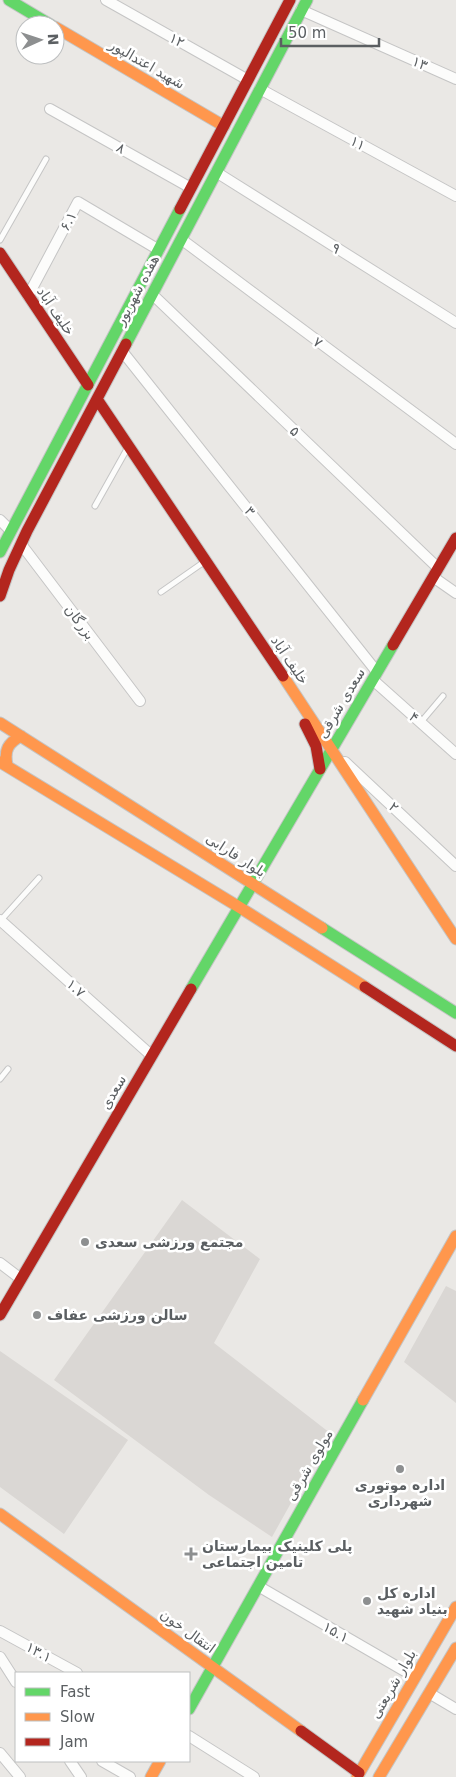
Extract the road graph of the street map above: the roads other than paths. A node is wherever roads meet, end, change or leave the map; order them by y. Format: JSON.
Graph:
{"nodes":[{"id":1,"x":9,"y":0,"type":"edge"},
{"id":2,"x":106,"y":0,"type":"edge"},
{"id":3,"x":286,"y":1,"type":"edge"},
{"id":4,"x":304,"y":5,"type":"edge"},
{"id":5,"x":34,"y":15,"type":"edge"},
{"id":6,"x":65,"y":33,"type":"edge"},
{"id":7,"x":456,"y":79,"type":"edge"},
{"id":8,"x":248,"y":80,"type":"junction"},
{"id":9,"x":260,"y":89,"type":"junction"},
{"id":10,"x":50,"y":109,"type":"dead end"},
{"id":11,"x":224,"y":126,"type":"junction"},
{"id":12,"x":46,"y":159,"type":"dead end"},
{"id":13,"x":216,"y":172,"type":"junction"},
{"id":14,"x":191,"y":188,"type":"junction"},
{"id":15,"x":456,"y":196,"type":"edge"},
{"id":16,"x":181,"y":239,"type":"junction"},
{"id":17,"x":0,"y":240,"type":"edge"},
{"id":18,"x":159,"y":250,"type":"junction"},
{"id":19,"x":0,"y":253,"type":"edge"},
{"id":20,"x":152,"y":294,"type":"junction"},
{"id":21,"x":28,"y":296,"type":"junction"},
{"id":22,"x":456,"y":323,"type":"edge"},
{"id":23,"x":122,"y":351,"type":"junction"},
{"id":24,"x":88,"y":385,"type":"junction"},
{"id":25,"x":97,"y":399,"type":"junction"},
{"id":26,"x":456,"y":444,"type":"edge"},
{"id":27,"x":128,"y":446,"type":"junction"},
{"id":28,"x":95,"y":506,"type":"dead end"},
{"id":29,"x":0,"y":520,"type":"edge"},
{"id":30,"x":11,"y":531,"type":"junction"},
{"id":31,"x":456,"y":538,"type":"edge"},
{"id":32,"x":21,"y":544,"type":"junction"},
{"id":33,"x":0,"y":552,"type":"edge"},
{"id":34,"x":204,"y":561,"type":"junction"},
{"id":35,"x":436,"y":572,"type":"junction"},
{"id":36,"x":161,"y":592,"type":"dead end"},
{"id":37,"x":456,"y":593,"type":"edge"},
{"id":38,"x":1,"y":594,"type":"edge"},
{"id":39,"x":375,"y":676,"type":"junction"},
{"id":40,"x":285,"y":680,"type":"junction"},
{"id":41,"x":443,"y":696,"type":"dead end"},
{"id":42,"x":140,"y":701,"type":"dead end"},
{"id":43,"x":0,"y":722,"type":"edge"},
{"id":44,"x":421,"y":722,"type":"junction"},
{"id":45,"x":21,"y":736,"type":"junction"},
{"id":46,"x":332,"y":749,"type":"junction"},
{"id":47,"x":456,"y":753,"type":"edge"},
{"id":48,"x":4,"y":764,"type":"edge"},
{"id":49,"x":320,"y":769,"type":"junction"},
{"id":50,"x":456,"y":866,"type":"edge"},
{"id":51,"x":39,"y":878,"type":"dead end"},
{"id":52,"x":253,"y":884,"type":"junction"},
{"id":53,"x":240,"y":907,"type":"junction"},
{"id":54,"x":0,"y":920,"type":"edge"},
{"id":55,"x":456,"y":939,"type":"edge"},
{"id":56,"x":456,"y":1012,"type":"edge"},
{"id":57,"x":456,"y":1046,"type":"edge"},
{"id":58,"x":152,"y":1056,"type":"junction"},
{"id":59,"x":8,"y":1069,"type":"dead end"},
{"id":60,"x":0,"y":1079,"type":"edge"},
{"id":61,"x":456,"y":1236,"type":"edge"},
{"id":62,"x":0,"y":1263,"type":"edge"},
{"id":63,"x":21,"y":1279,"type":"junction"},
{"id":64,"x":0,"y":1315,"type":"edge"},
{"id":65,"x":0,"y":1514,"type":"edge"},
{"id":66,"x":258,"y":1586,"type":"junction"},
{"id":67,"x":456,"y":1607,"type":"edge"},
{"id":68,"x":453,"y":1619,"type":"edge"},
{"id":69,"x":0,"y":1631,"type":"edge"},
{"id":70,"x":456,"y":1648,"type":"edge"},
{"id":71,"x":0,"y":1656,"type":"edge"},
{"id":72,"x":212,"y":1667,"type":"junction"},
{"id":73,"x":75,"y":1672,"type":"edge"},
{"id":74,"x":415,"y":1677,"type":"junction"},
{"id":75,"x":15,"y":1680,"type":"edge"},
{"id":76,"x":429,"y":1693,"type":"junction"},
{"id":77,"x":190,"y":1707,"type":"edge"},
{"id":78,"x":456,"y":1709,"type":"edge"},
{"id":79,"x":190,"y":1737,"type":"edge"},
{"id":80,"x":0,"y":1753,"type":"edge"},
{"id":81,"x":71,"y":1762,"type":"edge"},
{"id":82,"x":104,"y":1762,"type":"edge"},
{"id":83,"x":159,"y":1762,"type":"edge"},
{"id":84,"x":358,"y":1775,"type":"edge"},
{"id":85,"x":20,"y":1777,"type":"edge"},
{"id":86,"x":81,"y":1777,"type":"edge"},
{"id":87,"x":130,"y":1777,"type":"edge"},
{"id":88,"x":151,"y":1777,"type":"edge"},
{"id":89,"x":254,"y":1777,"type":"edge"},
{"id":90,"x":379,"y":1777,"type":"edge"}],
"edges":[{"from":1,"to":5,"type":"main road"},
{"from":2,"to":8,"type":"street","name":"۱۲"},
{"from":3,"to":8,"type":"main road","name":"هفده شهریور"},
{"from":4,"to":7,"type":"street","name":"۱۳"},
{"from":4,"to":9,"type":"main road","name":"هفده شهریور"},
{"from":6,"to":11,"type":"main road","name":"شهید اعتدالپور"},
{"from":8,"to":11,"type":"main road","name":"هفده شهریور"},
{"from":9,"to":13,"type":"main road","name":"هفده شهریور"},
{"from":9,"to":15,"type":"street","name":"۱۱"},
{"from":10,"to":14,"type":"street","name":"۸"},
{"from":11,"to":14,"type":"main road","name":"هفده شهریور"},
{"from":12,"to":17,"type":"lane"},
{"from":13,"to":16,"type":"main road","name":"هفده شهریور"},
{"from":13,"to":22,"type":"street","name":"۹"},
{"from":14,"to":18,"type":"main road","name":"هفده شهریور"},
{"from":16,"to":20,"type":"main road","name":"هفده شهریور"},
{"from":16,"to":26,"type":"street","name":"۷"},
{"from":18,"to":21,"type":"street","name":"۶.۱"},
{"from":18,"to":24,"type":"main road","name":"هفده شهریور"},
{"from":19,"to":21,"type":"main road","name":"خلیف آباد"},
{"from":20,"to":23,"type":"main road","name":"هفده شهریور"},
{"from":20,"to":35,"type":"street","name":"۵"},
{"from":21,"to":24,"type":"main road","name":"خلیف آباد"},
{"from":23,"to":25,"type":"main road","name":"هفده شهریور"},
{"from":23,"to":39,"type":"street","name":"۳"},
{"from":24,"to":30,"type":"main road","name":"هفده شهریور"},
{"from":25,"to":27,"type":"main road","name":"خلیف آباد"},
{"from":25,"to":32,"type":"main road","name":"هفده شهریور"},
{"from":27,"to":28,"type":"lane"},
{"from":27,"to":34,"type":"main road","name":"خلیف آباد"},
{"from":29,"to":30,"type":"street"},
{"from":30,"to":33,"type":"main road","name":"هفده شهریور"},
{"from":31,"to":35,"type":"main road","name":"سعدی شرقی"},
{"from":32,"to":38,"type":"main road","name":"هفده شهریور"},
{"from":32,"to":42,"type":"street","name":"بزرگان"},
{"from":34,"to":36,"type":"lane"},
{"from":34,"to":40,"type":"main road","name":"خلیف آباد"},
{"from":35,"to":37,"type":"street","name":"۵"},
{"from":35,"to":39,"type":"main road","name":"سعدی شرقی"},
{"from":39,"to":44,"type":"street","name":"۴"},
{"from":39,"to":46,"type":"main road","name":"سعدی شرقی"},
{"from":40,"to":46,"type":"main road","name":"خلیف آباد"},
{"from":40,"to":49,"type":"main road"},
{"from":41,"to":44,"type":"lane"},
{"from":43,"to":45,"type":"main road","name":"بلوار فارابی"},
{"from":44,"to":47,"type":"street","name":"۴"},
{"from":45,"to":48,"type":"main road"},
{"from":45,"to":52,"type":"main road","name":"بلوار فارابی"},
{"from":46,"to":49,"type":"main road","name":"سعدی شرقی"},
{"from":46,"to":50,"type":"street","name":"۲"},
{"from":46,"to":55,"type":"main road","name":"خلیف آباد"},
{"from":48,"to":53,"type":"main road"},
{"from":49,"to":52,"type":"main road","name":"سعدی شرقی"},
{"from":51,"to":54,"type":"lane"},
{"from":52,"to":53,"type":"main road","name":"سعدی"},
{"from":52,"to":56,"type":"main road","name":"بلوار فارابی"},
{"from":53,"to":57,"type":"main road"},
{"from":53,"to":58,"type":"main road","name":"سعدی"},
{"from":54,"to":58,"type":"street","name":"۱.۷"},
{"from":58,"to":63,"type":"main road","name":"سعدی"},
{"from":59,"to":60,"type":"lane"},
{"from":61,"to":66,"type":"main road","name":"مولوی شرقی"},
{"from":62,"to":63,"type":"street"},
{"from":63,"to":64,"type":"main road","name":"سعدی"},
{"from":65,"to":72,"type":"main road","name":"انتقال خون"},
{"from":66,"to":72,"type":"main road","name":"مولوی شرقی"},
{"from":66,"to":74,"type":"street","name":"۱۵.۱"},
{"from":67,"to":68,"type":"main road","name":"بلوار شریعتی"},
{"from":68,"to":74,"type":"main road","name":"بلوار شریعتی"},
{"from":69,"to":73,"type":"street","name":"۱۳.۱"},
{"from":70,"to":76,"type":"main road"},
{"from":71,"to":75,"type":"street"},
{"from":72,"to":77,"type":"main road","name":"مولوی شرقی"},
{"from":72,"to":84,"type":"main road","name":"انتقال خون"},
{"from":74,"to":84,"type":"main road","name":"بلوار شریعتی"},
{"from":76,"to":78,"type":"street"},
{"from":76,"to":90,"type":"main road"},
{"from":79,"to":89,"type":"street"},
{"from":80,"to":85,"type":"street"},
{"from":81,"to":86,"type":"street"},
{"from":82,"to":87,"type":"street"},
{"from":83,"to":88,"type":"main road"}]}
